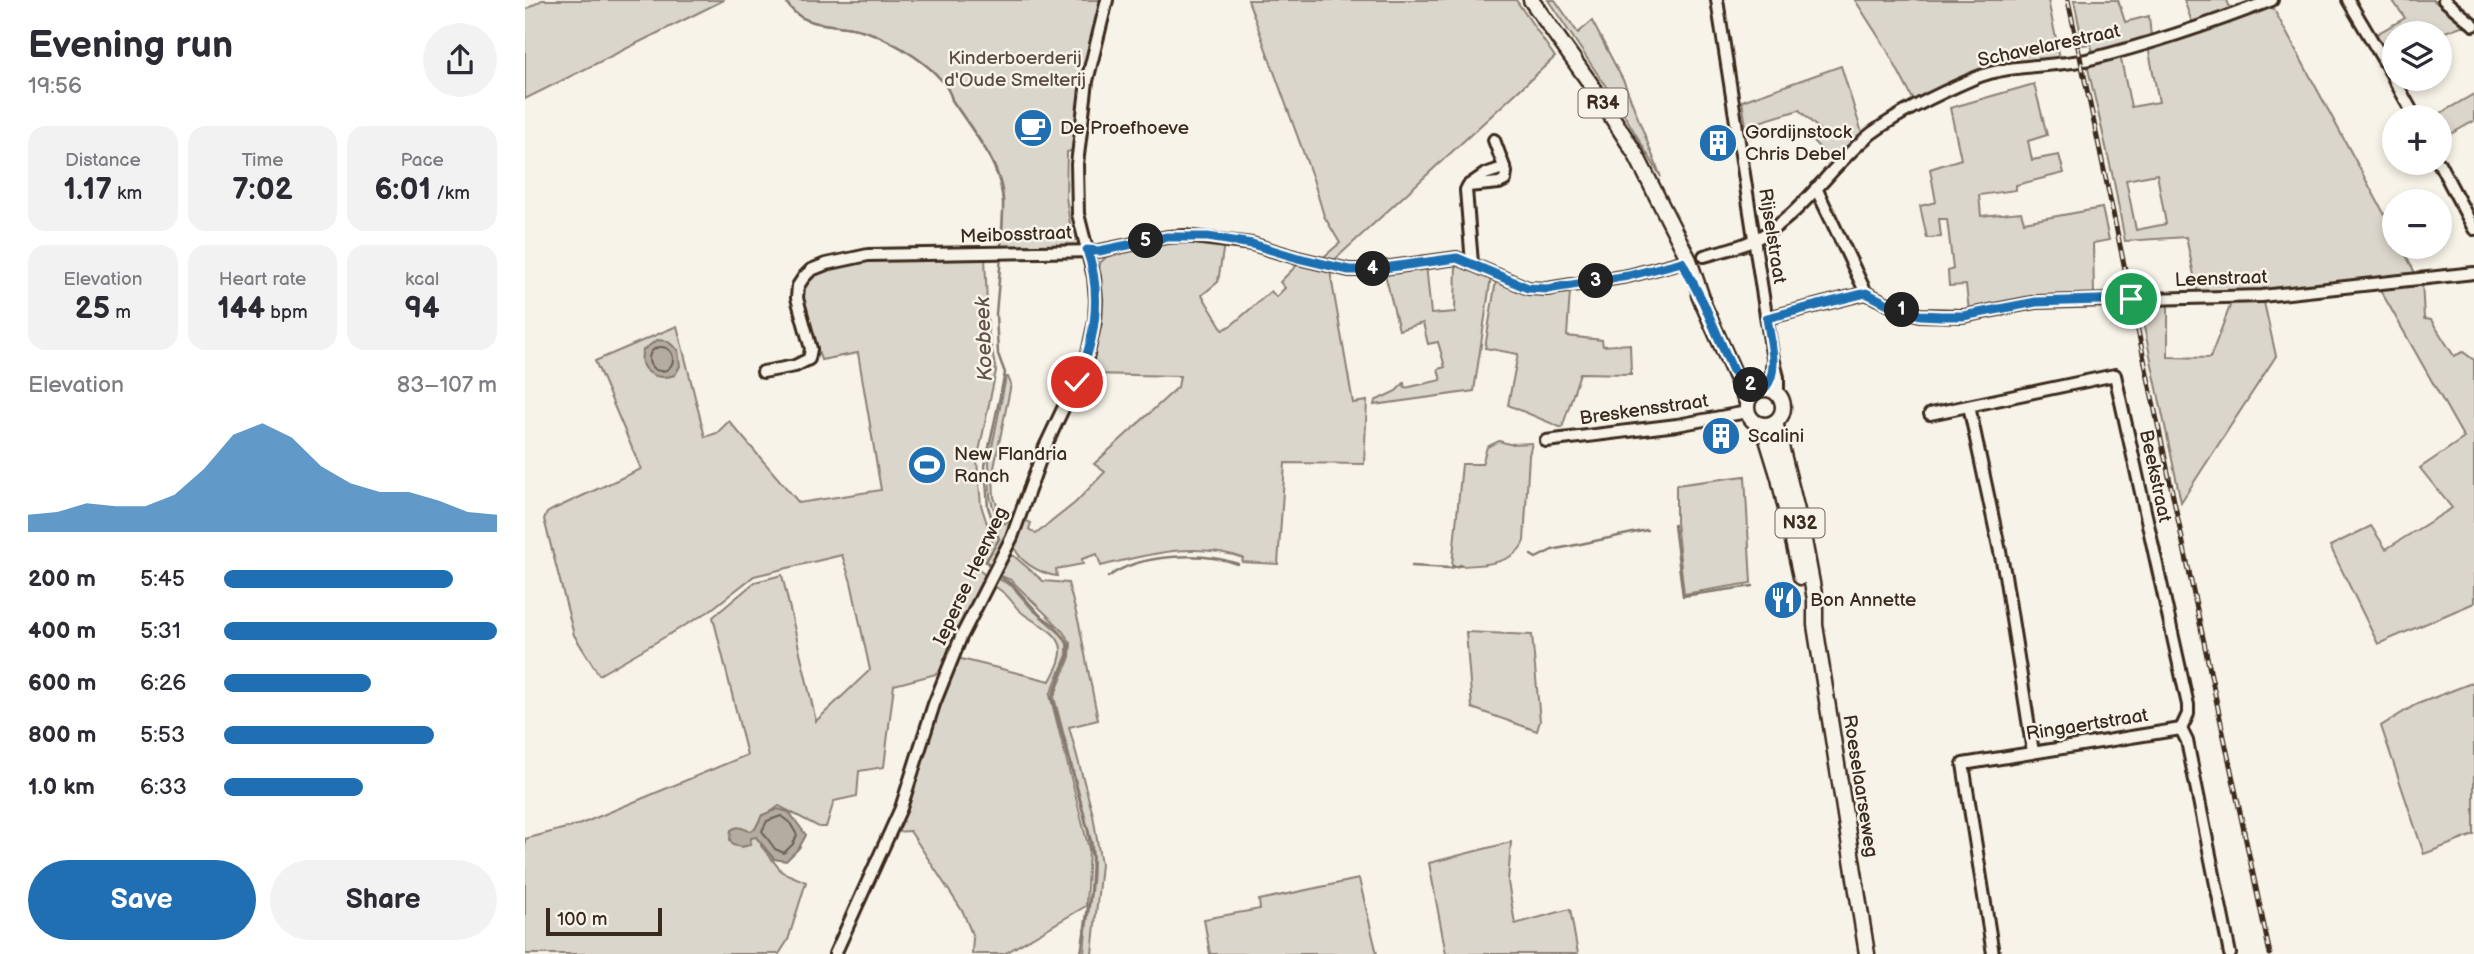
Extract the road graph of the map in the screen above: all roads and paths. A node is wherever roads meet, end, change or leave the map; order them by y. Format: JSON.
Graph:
{"nodes":[{"id":1,"x":1107,"y":0,"type":"edge"},
{"id":2,"x":1531,"y":0,"type":"edge"},
{"id":3,"x":1717,"y":0,"type":"edge"},
{"id":4,"x":2272,"y":0,"type":"edge"},
{"id":5,"x":2348,"y":0,"type":"edge"},
{"id":6,"x":2444,"y":0,"type":"edge"},
{"id":7,"x":2474,"y":25,"type":"edge"},
{"id":8,"x":2382,"y":58,"type":"edge"},
{"id":9,"x":1494,"y":140,"type":"dead end"},
{"id":10,"x":2445,"y":175,"type":"edge"},
{"id":11,"x":1816,"y":188,"type":"junction"},
{"id":12,"x":2474,"y":229,"type":"edge"},
{"id":13,"x":1754,"y":241,"type":"junction"},
{"id":14,"x":1087,"y":250,"type":"junction"},
{"id":15,"x":1691,"y":260,"type":"junction"},
{"id":16,"x":1472,"y":263,"type":"junction"},
{"id":17,"x":2474,"y":273,"type":"edge"},
{"id":18,"x":1866,"y":293,"type":"junction"},
{"id":19,"x":1767,"y":318,"type":"junction"},
{"id":20,"x":1733,"y":371,"type":"junction"},
{"id":21,"x":763,"y":372,"type":"dead end"},
{"id":22,"x":1767,"y":391,"type":"junction"},
{"id":23,"x":1969,"y":406,"type":"junction"},
{"id":24,"x":1747,"y":407,"type":"junction"},
{"id":25,"x":1930,"y":414,"type":"dead end"},
{"id":26,"x":1769,"y":424,"type":"junction"},
{"id":27,"x":1546,"y":441,"type":"dead end"},
{"id":28,"x":2181,"y":730,"type":"junction"},
{"id":29,"x":2033,"y":752,"type":"junction"},
{"id":30,"x":835,"y":954,"type":"edge"},
{"id":31,"x":1867,"y":954,"type":"edge"},
{"id":32,"x":1993,"y":954,"type":"edge"},
{"id":33,"x":2230,"y":954,"type":"edge"}],
"edges":[{"from":1,"to":14,"type":"street","name":"Ieperse Heerweg"},
{"from":2,"to":15,"type":"main road","number":"R34"},
{"from":3,"to":13,"type":"street","name":"Rijselstraat","number":"N32"},
{"from":4,"to":11,"type":"street","name":"Schavelarestraat"},
{"from":5,"to":8,"type":"street"},
{"from":6,"to":7,"type":"street"},
{"from":9,"to":16,"type":"street"},
{"from":10,"to":12,"type":"street"},
{"from":11,"to":13,"type":"street","name":"Schavelarestraat"},
{"from":11,"to":18,"type":"street"},
{"from":13,"to":15,"type":"street","name":"Meibosstraat"},
{"from":13,"to":19,"type":"street","name":"Rijselstraat","number":"N32"},
{"from":14,"to":16,"type":"street","name":"Meibosstraat"},
{"from":14,"to":21,"type":"street","name":"Meibosstraat"},
{"from":14,"to":30,"type":"street","name":"Ieperse Heerweg"},
{"from":15,"to":16,"type":"street","name":"Meibosstraat"},
{"from":15,"to":20,"type":"main road","number":"R34"},
{"from":17,"to":18,"type":"street","name":"Leenstraat"},
{"from":18,"to":19,"type":"street"},
{"from":19,"to":22,"type":"street","name":"Rijselstraat","number":"N32"},
{"from":20,"to":22,"type":"main road","number":"R34"},
{"from":20,"to":24,"type":"main road","number":"R34"},
{"from":22,"to":24,"type":"main road"},
{"from":22,"to":26,"type":"main road","number":"N32"},
{"from":23,"to":25,"type":"street","name":"Beekstraat"},
{"from":23,"to":28,"type":"street","name":"Beekstraat"},
{"from":23,"to":29,"type":"street"},
{"from":24,"to":26,"type":"main road"},
{"from":24,"to":27,"type":"street","name":"Breskensstraat"},
{"from":26,"to":31,"type":"main road","name":"Roeselaarseweg","number":"N32"},
{"from":28,"to":29,"type":"street","name":"Ringaertstraat"},
{"from":28,"to":33,"type":"street"},
{"from":29,"to":32,"type":"street","name":"Ringaertstraat"}]}
